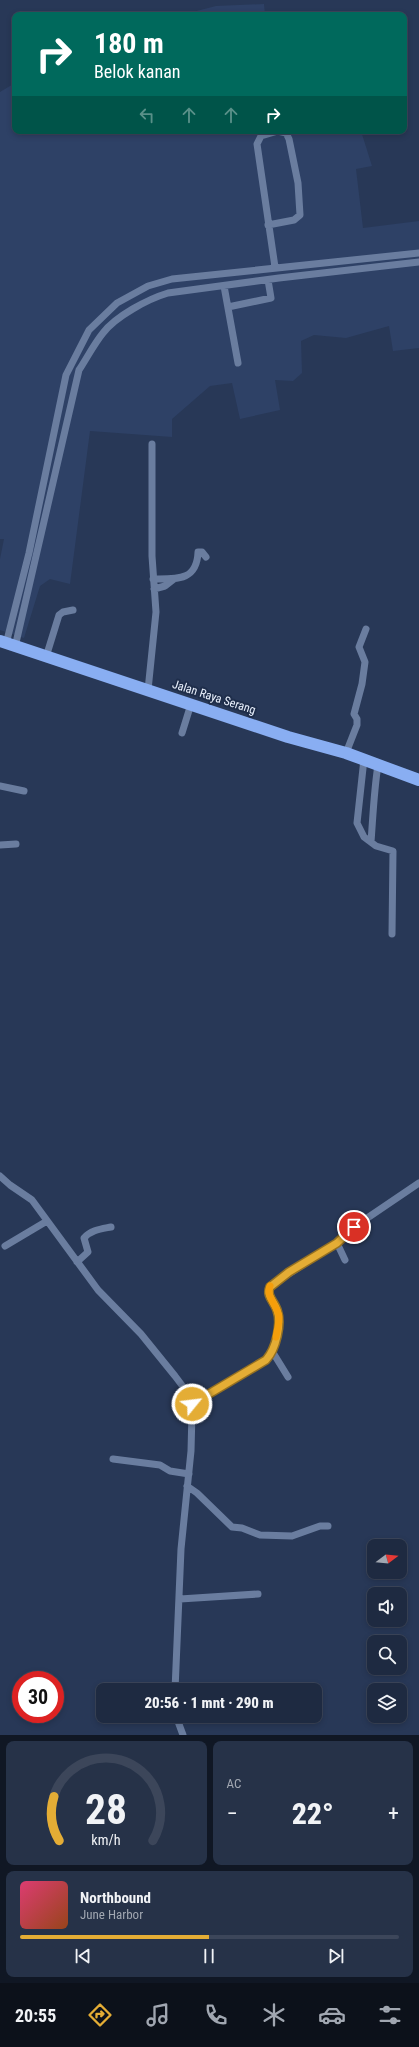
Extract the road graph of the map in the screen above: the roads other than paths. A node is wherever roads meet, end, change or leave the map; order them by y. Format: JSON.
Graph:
{"nodes":[{"id":1,"x":268,"y":134,"type":"edge"},
{"id":2,"x":286,"y":134,"type":"edge"},
{"id":3,"x":268,"y":225,"type":"junction"},
{"id":4,"x":419,"y":253,"type":"edge"},
{"id":5,"x":419,"y":262,"type":"edge"},
{"id":6,"x":277,"y":267,"type":"junction"},
{"id":7,"x":279,"y":278,"type":"junction"},
{"id":8,"x":268,"y":280,"type":"junction"},
{"id":9,"x":224,"y":286,"type":"junction"},
{"id":10,"x":228,"y":307,"type":"junction"},
{"id":11,"x":238,"y":363,"type":"dead end"},
{"id":12,"x":60,"y":401,"type":"junction"},
{"id":13,"x":72,"y":404,"type":"junction"},
{"id":14,"x":152,"y":444,"type":"dead end"},
{"id":15,"x":206,"y":557,"type":"dead end"},
{"id":16,"x":153,"y":579,"type":"junction"},
{"id":17,"x":174,"y":579,"type":"junction"},
{"id":18,"x":154,"y":589,"type":"junction"},
{"id":19,"x":73,"y":610,"type":"dead end"},
{"id":20,"x":366,"y":629,"type":"dead end"},
{"id":21,"x":7,"y":644,"type":"edge"},
{"id":22,"x":46,"y":657,"type":"junction"},
{"id":23,"x":148,"y":690,"type":"junction"},
{"id":24,"x":191,"y":704,"type":"junction"},
{"id":25,"x":182,"y":733,"type":"dead end"},
{"id":26,"x":346,"y":753,"type":"junction"},
{"id":27,"x":364,"y":759,"type":"junction"},
{"id":28,"x":378,"y":765,"type":"junction"},
{"id":29,"x":419,"y":780,"type":"edge"},
{"id":30,"x":0,"y":786,"type":"edge"},
{"id":31,"x":24,"y":791,"type":"dead end"},
{"id":32,"x":370,"y":842,"type":"junction"},
{"id":33,"x":16,"y":844,"type":"dead end"},
{"id":34,"x":0,"y":845,"type":"edge"},
{"id":35,"x":392,"y":934,"type":"dead end"},
{"id":36,"x":0,"y":1176,"type":"edge"},
{"id":37,"x":419,"y":1183,"type":"edge"},
{"id":38,"x":47,"y":1221,"type":"junction"},
{"id":39,"x":111,"y":1227,"type":"dead end"},
{"id":40,"x":337,"y":1243,"type":"junction"},
{"id":41,"x":5,"y":1246,"type":"dead end"},
{"id":42,"x":345,"y":1260,"type":"dead end"},
{"id":43,"x":77,"y":1262,"type":"junction"},
{"id":44,"x":272,"y":1351,"type":"junction"},
{"id":45,"x":288,"y":1377,"type":"dead end"},
{"id":46,"x":192,"y":1404,"type":"junction"},
{"id":47,"x":113,"y":1459,"type":"dead end"},
{"id":48,"x":189,"y":1474,"type":"junction"},
{"id":49,"x":188,"y":1486,"type":"junction"},
{"id":50,"x":328,"y":1526,"type":"dead end"},
{"id":51,"x":258,"y":1594,"type":"dead end"},
{"id":52,"x":180,"y":1599,"type":"junction"},
{"id":53,"x":175,"y":1683,"type":"edge"},
{"id":54,"x":179,"y":1723,"type":"edge"},
{"id":55,"x":183,"y":1735,"type":"edge"}],
"edges":[{"from":1,"to":3,"type":"street"},
{"from":2,"to":3,"type":"street"},
{"from":3,"to":6,"type":"street"},
{"from":4,"to":6,"type":"street"},
{"from":5,"to":7,"type":"street"},
{"from":6,"to":7,"type":"street"},
{"from":6,"to":12,"type":"street"},
{"from":7,"to":8,"type":"street"},
{"from":8,"to":9,"type":"street"},
{"from":8,"to":10,"type":"street"},
{"from":9,"to":10,"type":"street"},
{"from":9,"to":13,"type":"street"},
{"from":10,"to":11,"type":"street"},
{"from":12,"to":13,"type":"street"},
{"from":12,"to":21,"type":"street"},
{"from":13,"to":21,"type":"street"},
{"from":14,"to":16,"type":"street"},
{"from":15,"to":17,"type":"street"},
{"from":16,"to":17,"type":"street"},
{"from":16,"to":18,"type":"street"},
{"from":17,"to":18,"type":"street"},
{"from":18,"to":23,"type":"street"},
{"from":19,"to":22,"type":"street"},
{"from":20,"to":26,"type":"street"},
{"from":21,"to":22,"type":"highway","name":"Jalan Raya Serang"},
{"from":22,"to":23,"type":"highway","name":"Jalan Raya Serang"},
{"from":23,"to":24,"type":"highway","name":"Jalan Raya Serang"},
{"from":24,"to":25,"type":"street"},
{"from":24,"to":26,"type":"highway","name":"Jalan Raya Serang"},
{"from":26,"to":27,"type":"highway","name":"Jalan Raya Serang"},
{"from":27,"to":28,"type":"highway","name":"Jalan Raya Serang"},
{"from":27,"to":32,"type":"street"},
{"from":28,"to":29,"type":"highway","name":"Jalan Raya Serang"},
{"from":28,"to":32,"type":"street"},
{"from":30,"to":31,"type":"street"},
{"from":32,"to":35,"type":"street"},
{"from":33,"to":34,"type":"street"},
{"from":36,"to":38,"type":"street"},
{"from":37,"to":40,"type":"street"},
{"from":38,"to":41,"type":"street"},
{"from":38,"to":43,"type":"street"},
{"from":39,"to":43,"type":"street"},
{"from":40,"to":42,"type":"street"},
{"from":40,"to":44,"type":"street"},
{"from":43,"to":46,"type":"street"},
{"from":44,"to":45,"type":"street"},
{"from":44,"to":46,"type":"street"},
{"from":46,"to":48,"type":"street"},
{"from":47,"to":48,"type":"street"},
{"from":48,"to":49,"type":"street"},
{"from":49,"to":50,"type":"street"},
{"from":49,"to":52,"type":"street"},
{"from":51,"to":52,"type":"street"},
{"from":52,"to":53,"type":"street"},
{"from":54,"to":55,"type":"street"}]}
